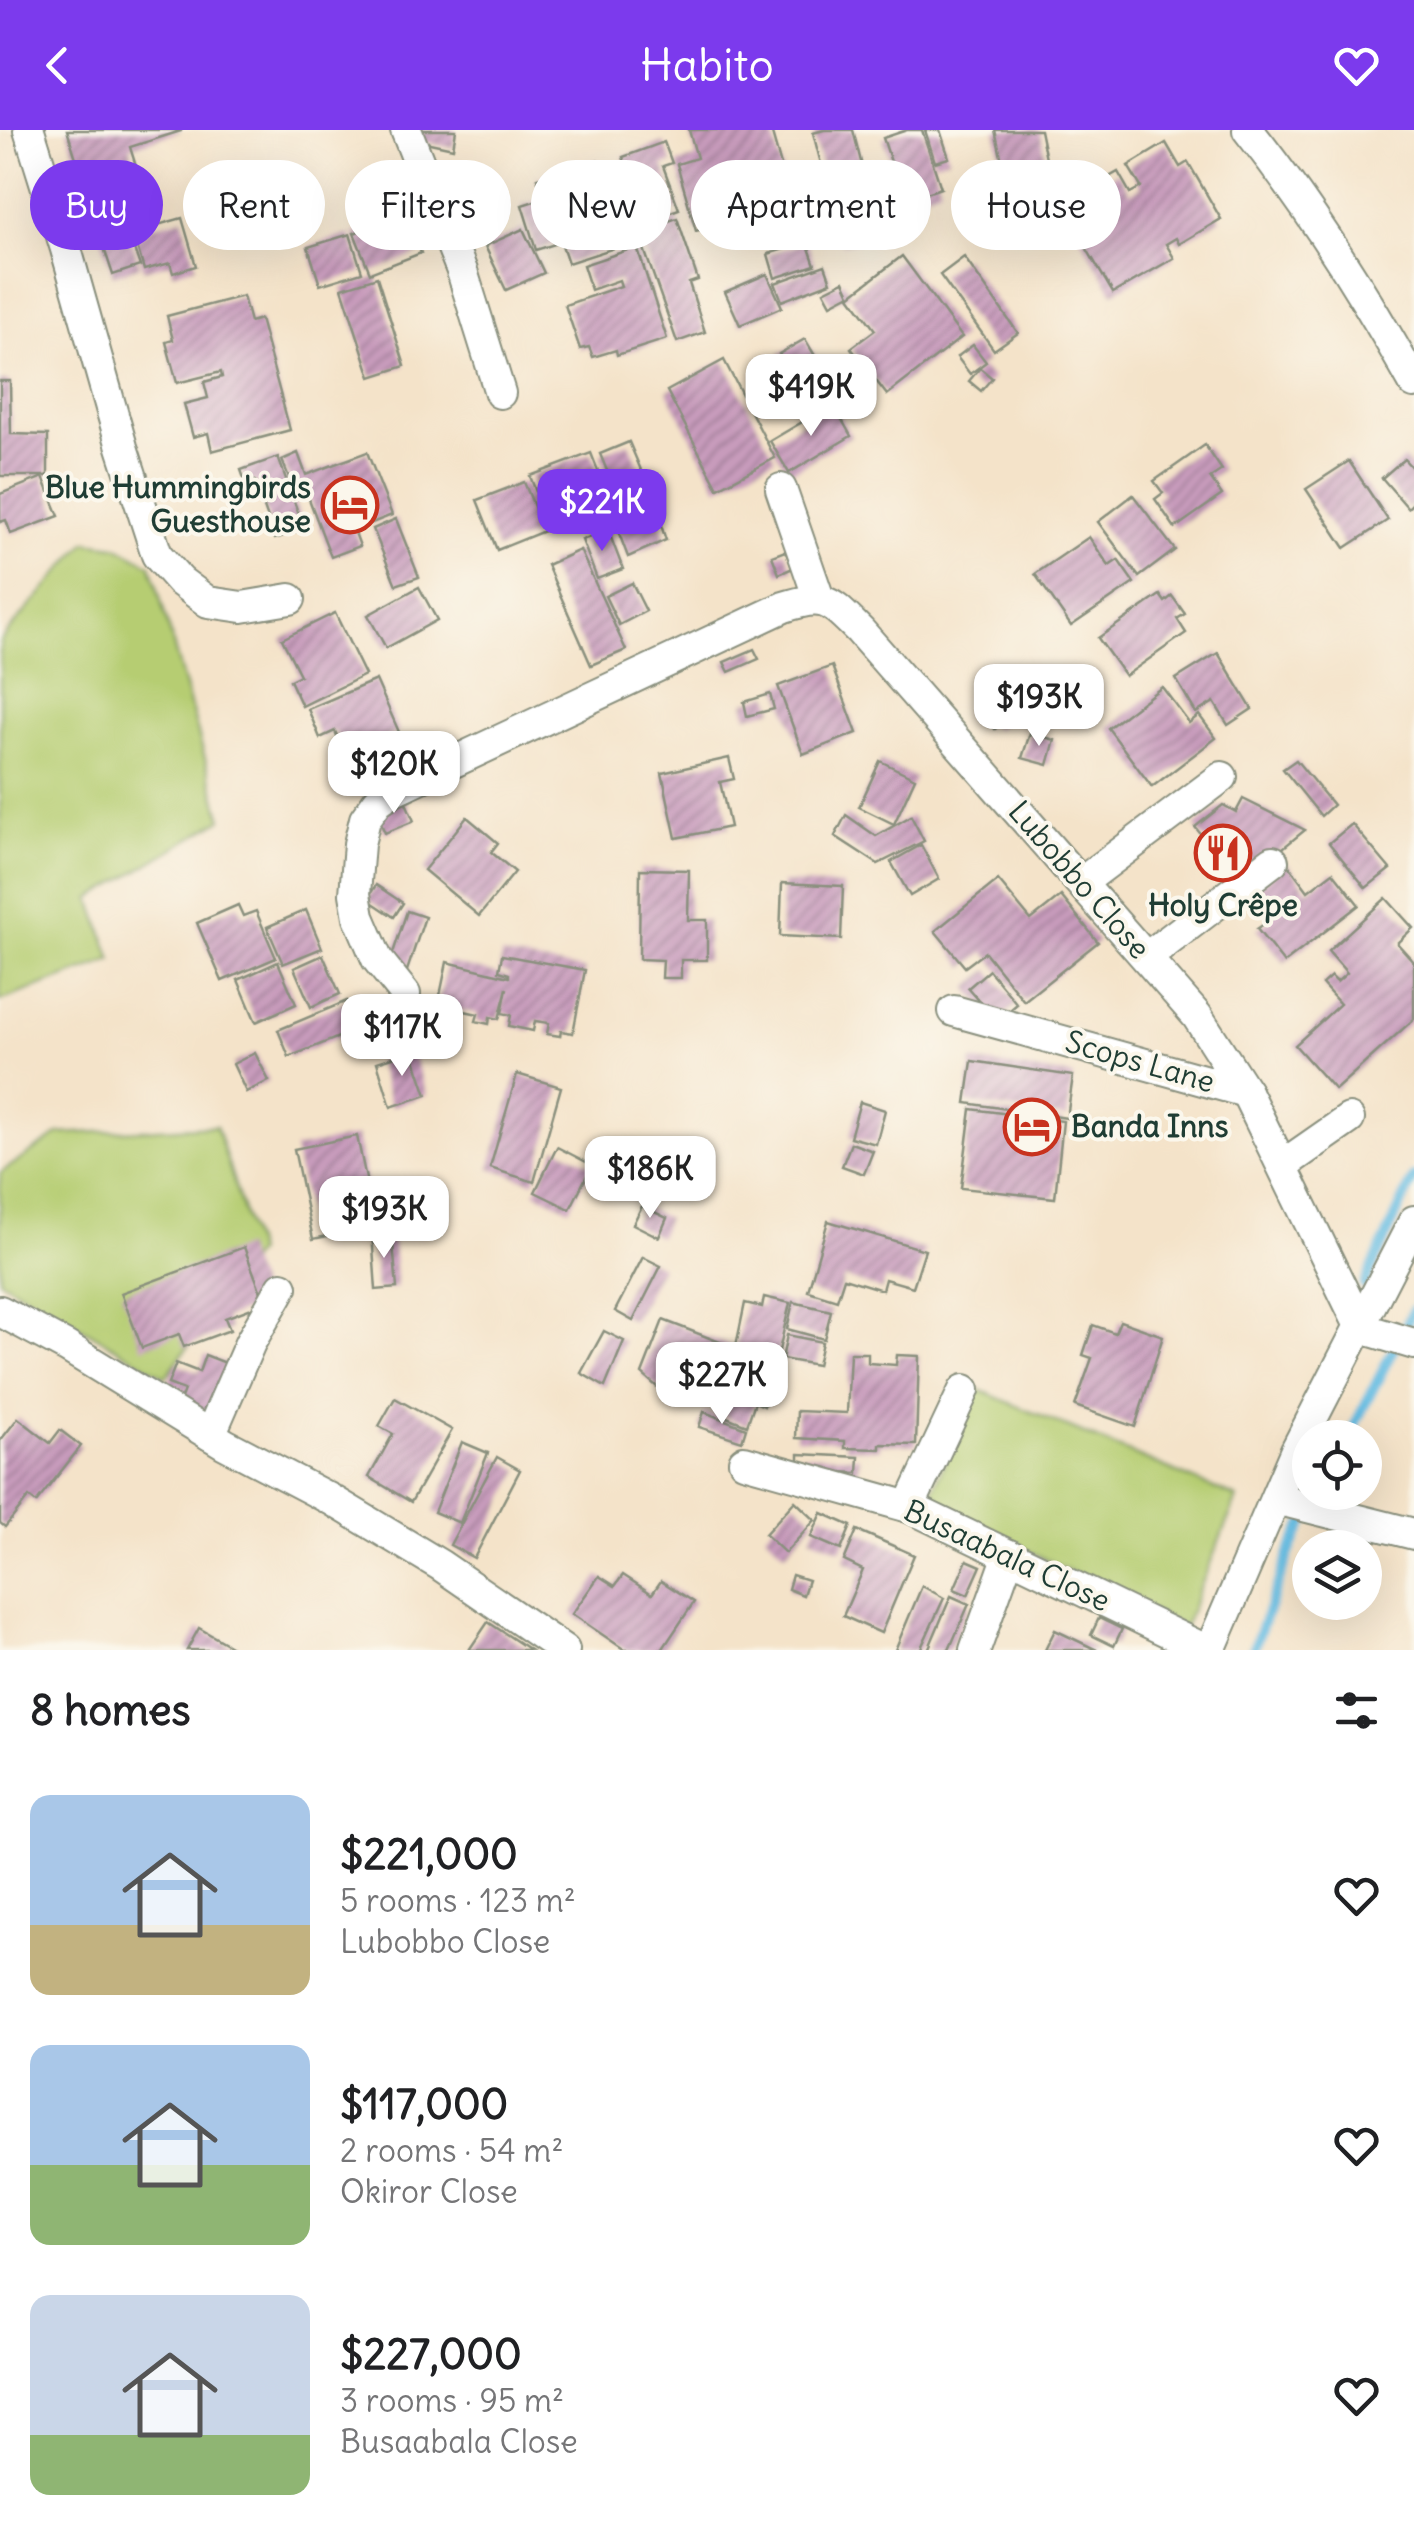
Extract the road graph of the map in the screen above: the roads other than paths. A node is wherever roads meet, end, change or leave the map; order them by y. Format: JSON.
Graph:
{"nodes":[{"id":1,"x":28,"y":130,"type":"edge"},
{"id":2,"x":406,"y":130,"type":"edge"},
{"id":3,"x":1248,"y":130,"type":"edge"},
{"id":4,"x":1414,"y":382,"type":"edge"},
{"id":5,"x":500,"y":393,"type":"dead end"},
{"id":6,"x":781,"y":489,"type":"dead end"},
{"id":7,"x":290,"y":599,"type":"dead end"},
{"id":8,"x":819,"y":599,"type":"junction"},
{"id":9,"x":1222,"y":777,"type":"dead end"},
{"id":10,"x":1273,"y":861,"type":"dead end"},
{"id":11,"x":1082,"y":882,"type":"junction"},
{"id":12,"x":1147,"y":957,"type":"junction"},
{"id":13,"x":405,"y":994,"type":"dead end"},
{"id":14,"x":954,"y":1011,"type":"dead end"},
{"id":15,"x":1246,"y":1092,"type":"junction"},
{"id":16,"x":1349,"y":1118,"type":"dead end"},
{"id":17,"x":1283,"y":1165,"type":"junction"},
{"id":18,"x":1414,"y":1221,"type":"edge"},
{"id":19,"x":282,"y":1287,"type":"dead end"},
{"id":20,"x":0,"y":1311,"type":"edge"},
{"id":21,"x":1361,"y":1328,"type":"junction"},
{"id":22,"x":1414,"y":1344,"type":"edge"},
{"id":23,"x":964,"y":1390,"type":"dead end"},
{"id":24,"x":210,"y":1435,"type":"junction"},
{"id":25,"x":744,"y":1461,"type":"dead end"},
{"id":26,"x":1276,"y":1499,"type":"junction"},
{"id":27,"x":909,"y":1507,"type":"junction"},
{"id":28,"x":1414,"y":1534,"type":"edge"},
{"id":29,"x":1009,"y":1555,"type":"junction"},
{"id":30,"x":564,"y":1650,"type":"edge"},
{"id":31,"x":975,"y":1650,"type":"edge"},
{"id":32,"x":1208,"y":1650,"type":"edge"}],
"edges":[{"from":1,"to":7,"type":"street"},
{"from":2,"to":5,"type":"street"},
{"from":3,"to":4,"type":"street"},
{"from":6,"to":8,"type":"street"},
{"from":8,"to":11,"type":"street","name":"Lubobbo Close"},
{"from":8,"to":13,"type":"street"},
{"from":9,"to":11,"type":"street"},
{"from":10,"to":12,"type":"street"},
{"from":11,"to":12,"type":"street","name":"Lubobbo Close"},
{"from":12,"to":15,"type":"street","name":"Lubobbo Close"},
{"from":14,"to":15,"type":"street","name":"Scops Lane"},
{"from":15,"to":17,"type":"street","name":"Lubobbo Close"},
{"from":16,"to":17,"type":"street"},
{"from":17,"to":21,"type":"street","name":"Lubobbo Close"},
{"from":18,"to":21,"type":"street"},
{"from":19,"to":24,"type":"street"},
{"from":20,"to":24,"type":"street"},
{"from":21,"to":22,"type":"street"},
{"from":21,"to":26,"type":"street"},
{"from":23,"to":27,"type":"street"},
{"from":24,"to":30,"type":"street"},
{"from":25,"to":27,"type":"street","name":"Busaabala Close"},
{"from":26,"to":28,"type":"street"},
{"from":26,"to":32,"type":"street"},
{"from":27,"to":29,"type":"street","name":"Busaabala Close"},
{"from":29,"to":31,"type":"street"},
{"from":29,"to":32,"type":"street","name":"Busaabala Close"}]}
